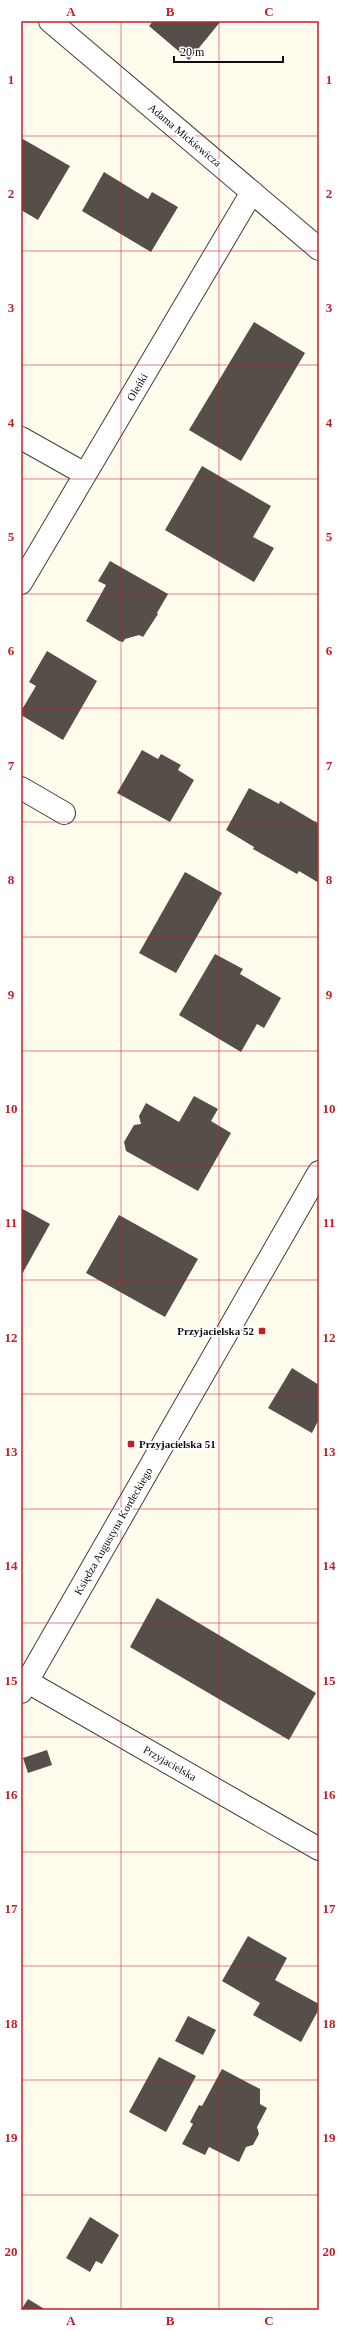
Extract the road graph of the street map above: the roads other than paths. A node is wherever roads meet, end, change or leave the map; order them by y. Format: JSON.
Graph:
{"nodes":[{"id":1,"x":50,"y":21,"type":"edge"},
{"id":2,"x":252,"y":192,"type":"junction"},
{"id":3,"x":319,"y":249,"type":"edge"},
{"id":4,"x":21,"y":438,"type":"edge"},
{"id":5,"x":85,"y":474,"type":"junction"},
{"id":6,"x":21,"y":583,"type":"edge"},
{"id":7,"x":21,"y":788,"type":"edge"},
{"id":8,"x":64,"y":813,"type":"dead end"},
{"id":9,"x":319,"y":1172,"type":"edge"},
{"id":10,"x":23,"y":1684,"type":"edge"},
{"id":11,"x":319,"y":1849,"type":"edge"}],
"edges":[{"from":1,"to":2,"type":"street","name":"Adama Mickiewicza"},
{"from":2,"to":3,"type":"street","name":"Adama Mickiewicza"},
{"from":2,"to":5,"type":"street","name":"Oleńki"},
{"from":4,"to":5,"type":"street"},
{"from":5,"to":6,"type":"street","name":"Oleńki"},
{"from":7,"to":8,"type":"street"},
{"from":9,"to":10,"type":"street","name":"Księdza Augustyna Kordeckiego"},
{"from":10,"to":11,"type":"street","name":"Przyjacielska"}]}
